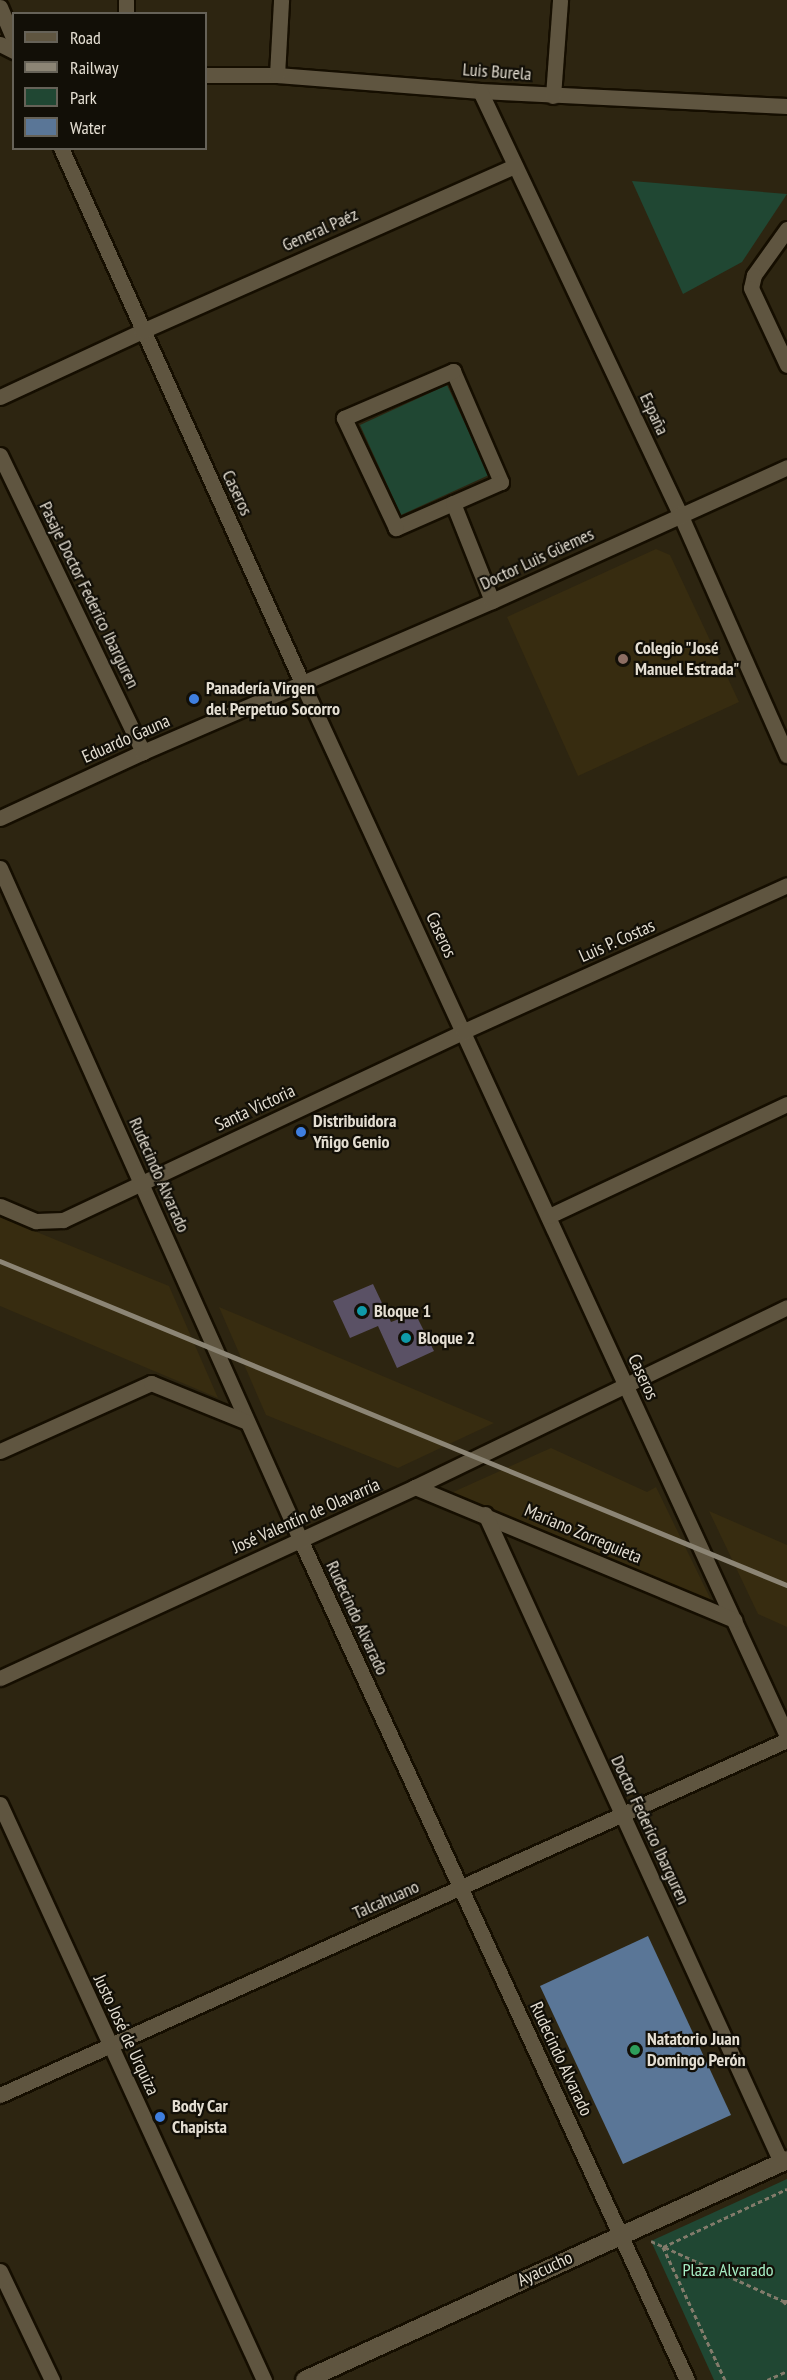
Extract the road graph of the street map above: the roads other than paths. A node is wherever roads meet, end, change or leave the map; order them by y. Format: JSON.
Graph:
{"nodes":[{"id":1,"x":281,"y":0,"type":"edge"},
{"id":2,"x":560,"y":0,"type":"edge"},
{"id":3,"x":0,"y":7,"type":"edge"},
{"id":4,"x":12,"y":35,"type":"edge"},
{"id":5,"x":207,"y":75,"type":"edge"},
{"id":6,"x":277,"y":75,"type":"junction"},
{"id":7,"x":480,"y":91,"type":"junction"},
{"id":8,"x":553,"y":96,"type":"junction"},
{"id":9,"x":787,"y":106,"type":"edge"},
{"id":10,"x":62,"y":150,"type":"edge"},
{"id":11,"x":514,"y":166,"type":"junction"},
{"id":12,"x":787,"y":229,"type":"edge"},
{"id":13,"x":142,"y":331,"type":"junction"},
{"id":14,"x":787,"y":365,"type":"edge"},
{"id":15,"x":0,"y":397,"type":"edge"},
{"id":16,"x":0,"y":455,"type":"edge"},
{"id":17,"x":787,"y":466,"type":"edge"},
{"id":18,"x":453,"y":503,"type":"junction"},
{"id":19,"x":680,"y":514,"type":"junction"},
{"id":20,"x":492,"y":602,"type":"junction"},
{"id":21,"x":303,"y":685,"type":"junction"},
{"id":22,"x":143,"y":752,"type":"junction"},
{"id":23,"x":787,"y":755,"type":"edge"},
{"id":24,"x":0,"y":818,"type":"edge"},
{"id":25,"x":0,"y":868,"type":"edge"},
{"id":26,"x":787,"y":885,"type":"edge"},
{"id":27,"x":464,"y":1031,"type":"junction"},
{"id":28,"x":787,"y":1104,"type":"edge"},
{"id":29,"x":142,"y":1183,"type":"junction"},
{"id":30,"x":0,"y":1206,"type":"edge"},
{"id":31,"x":549,"y":1216,"type":"junction"},
{"id":32,"x":787,"y":1307,"type":"edge"},
{"id":33,"x":625,"y":1385,"type":"junction"},
{"id":34,"x":247,"y":1422,"type":"junction"},
{"id":35,"x":0,"y":1451,"type":"edge"},
{"id":36,"x":415,"y":1487,"type":"junction"},
{"id":37,"x":485,"y":1514,"type":"junction"},
{"id":38,"x":300,"y":1539,"type":"junction"},
{"id":39,"x":734,"y":1620,"type":"junction"},
{"id":40,"x":0,"y":1678,"type":"edge"},
{"id":41,"x":787,"y":1738,"type":"edge"},
{"id":42,"x":0,"y":1804,"type":"edge"},
{"id":43,"x":621,"y":1815,"type":"junction"},
{"id":44,"x":460,"y":1888,"type":"junction"},
{"id":45,"x":109,"y":2045,"type":"junction"},
{"id":46,"x":0,"y":2095,"type":"edge"},
{"id":47,"x":784,"y":2161,"type":"edge"},
{"id":48,"x":621,"y":2234,"type":"junction"},
{"id":49,"x":0,"y":2271,"type":"edge"},
{"id":50,"x":52,"y":2380,"type":"edge"},
{"id":51,"x":264,"y":2380,"type":"edge"},
{"id":52,"x":304,"y":2380,"type":"edge"},
{"id":53,"x":687,"y":2380,"type":"edge"}],
"edges":[{"from":1,"to":6,"type":"street"},
{"from":2,"to":8,"type":"street"},
{"from":3,"to":4,"type":"street"},
{"from":5,"to":6,"type":"street","name":"Luis Burela"},
{"from":6,"to":7,"type":"street","name":"Luis Burela"},
{"from":7,"to":8,"type":"street","name":"Luis Burela"},
{"from":7,"to":11,"type":"street","name":"España"},
{"from":8,"to":9,"type":"street","name":"Luis Burela"},
{"from":10,"to":13,"type":"street","name":"Caseros"},
{"from":11,"to":13,"type":"street","name":"General Paéz"},
{"from":11,"to":19,"type":"street","name":"España"},
{"from":12,"to":14,"type":"street"},
{"from":13,"to":15,"type":"street","name":"General Paéz"},
{"from":13,"to":21,"type":"street","name":"Caseros"},
{"from":16,"to":22,"type":"street","name":"Pasaje Doctor Federico Ibarguren"},
{"from":17,"to":19,"type":"street","name":"Doctor Luis Güemes"},
{"from":18,"to":18,"type":"street"},
{"from":18,"to":20,"type":"street"},
{"from":19,"to":20,"type":"street","name":"Doctor Luis Güemes"},
{"from":19,"to":23,"type":"street","name":"España"},
{"from":20,"to":21,"type":"street","name":"Doctor Luis Güemes"},
{"from":21,"to":22,"type":"street","name":"Eduardo Gauna"},
{"from":21,"to":27,"type":"street","name":"Caseros"},
{"from":22,"to":24,"type":"street","name":"Eduardo Gauna"},
{"from":25,"to":29,"type":"street","name":"Rudecindo Alvarado"},
{"from":26,"to":27,"type":"street","name":"Luis P. Costas"},
{"from":27,"to":29,"type":"street","name":"Santa Victoria"},
{"from":27,"to":31,"type":"street","name":"Caseros"},
{"from":28,"to":31,"type":"street"},
{"from":29,"to":30,"type":"street","name":"Santa Victoria"},
{"from":29,"to":34,"type":"street","name":"Rudecindo Alvarado"},
{"from":31,"to":33,"type":"street","name":"Caseros"},
{"from":32,"to":33,"type":"street","name":"José Valentín de Olavarría"},
{"from":33,"to":36,"type":"street","name":"José Valentín de Olavarría"},
{"from":33,"to":39,"type":"street","name":"Caseros"},
{"from":34,"to":35,"type":"street"},
{"from":34,"to":38,"type":"street","name":"Rudecindo Alvarado"},
{"from":36,"to":37,"type":"street","name":"Mariano Zorreguieta"},
{"from":36,"to":38,"type":"street","name":"José Valentín de Olavarría"},
{"from":37,"to":39,"type":"street","name":"Mariano Zorreguieta"},
{"from":37,"to":43,"type":"street","name":"Doctor Federico Ibarguren"},
{"from":38,"to":40,"type":"street","name":"José Valentín de Olavarría"},
{"from":38,"to":44,"type":"street","name":"Rudecindo Alvarado"},
{"from":39,"to":41,"type":"street","name":"Caseros"},
{"from":41,"to":43,"type":"street","name":"Talcahuano"},
{"from":42,"to":45,"type":"street","name":"Justo José de Urquiza"},
{"from":43,"to":44,"type":"street","name":"Talcahuano"},
{"from":43,"to":47,"type":"street","name":"Doctor Federico Ibarguren"},
{"from":44,"to":45,"type":"street","name":"Talcahuano"},
{"from":44,"to":48,"type":"street","name":"Rudecindo Alvarado"},
{"from":45,"to":46,"type":"street","name":"Talcahuano"},
{"from":45,"to":51,"type":"street","name":"Justo José de Urquiza"},
{"from":47,"to":48,"type":"street","name":"Ayacucho"},
{"from":48,"to":52,"type":"street","name":"Ayacucho"},
{"from":48,"to":53,"type":"street","name":"Rudecindo Alvarado"},
{"from":49,"to":50,"type":"street"}]}
